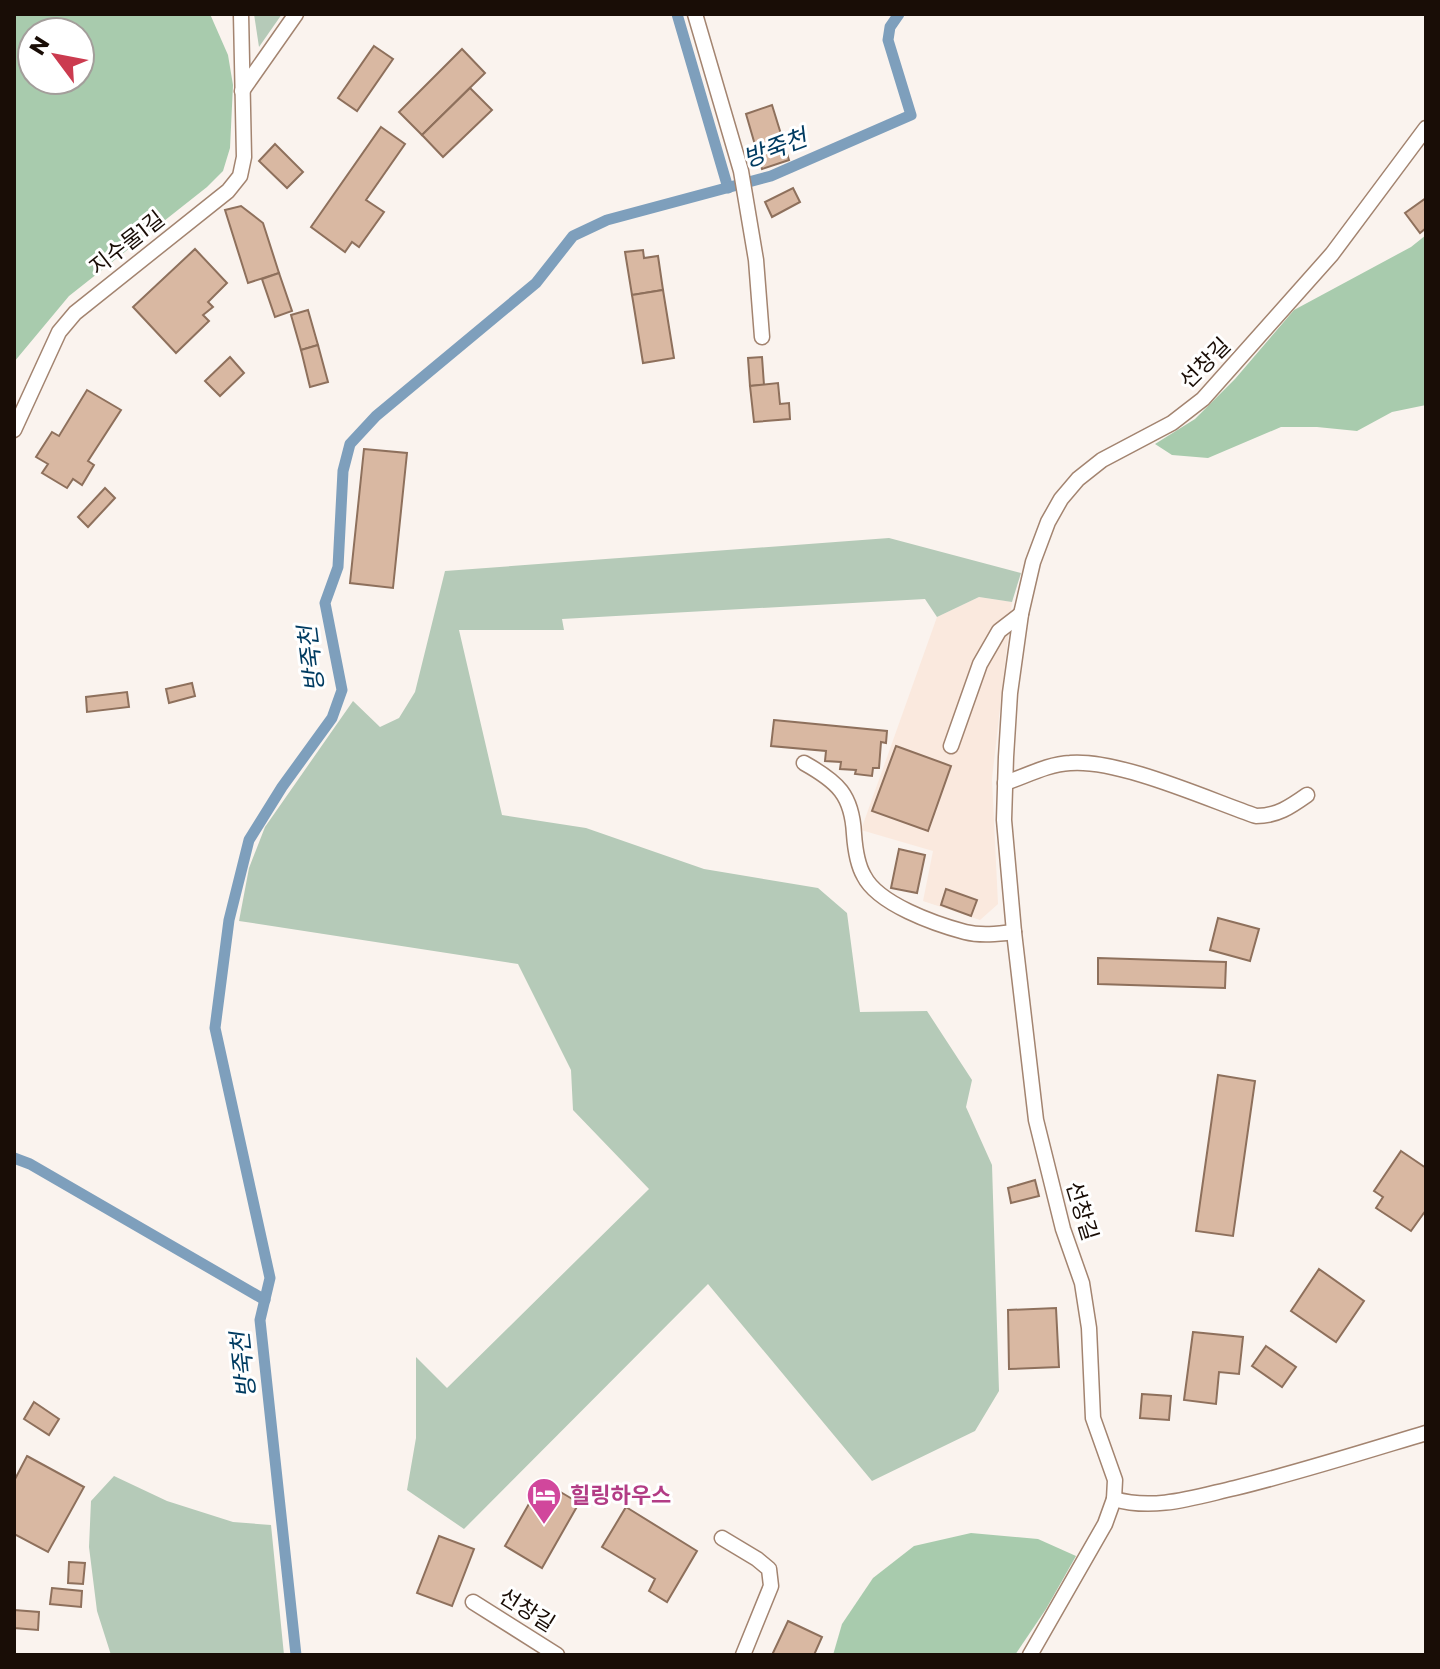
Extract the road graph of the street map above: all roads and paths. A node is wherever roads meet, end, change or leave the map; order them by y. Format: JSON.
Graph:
{"nodes":[{"id":1,"x":241,"y":14,"type":"edge"},
{"id":2,"x":296,"y":14,"type":"edge"},
{"id":3,"x":695,"y":14,"type":"edge"},
{"id":4,"x":242,"y":91,"type":"junction"},
{"id":5,"x":1426,"y":128,"type":"edge"},
{"id":6,"x":762,"y":337,"type":"dead end"},
{"id":7,"x":14,"y":430,"type":"edge"},
{"id":8,"x":1021,"y":614,"type":"junction"},
{"id":9,"x":951,"y":746,"type":"dead end"},
{"id":10,"x":804,"y":763,"type":"dead end"},
{"id":11,"x":1005,"y":783,"type":"junction"},
{"id":12,"x":1307,"y":795,"type":"dead end"},
{"id":13,"x":1014,"y":932,"type":"junction"},
{"id":14,"x":1426,"y":1433,"type":"edge"},
{"id":15,"x":1114,"y":1499,"type":"junction"},
{"id":16,"x":722,"y":1538,"type":"dead end"},
{"id":17,"x":473,"y":1602,"type":"dead end"},
{"id":18,"x":557,"y":1655,"type":"edge"},
{"id":19,"x":743,"y":1655,"type":"edge"},
{"id":20,"x":1030,"y":1655,"type":"edge"}],
"edges":[{"from":1,"to":4,"type":"lane","name":"지수물1길"},
{"from":2,"to":4,"type":"lane"},
{"from":3,"to":6,"type":"lane"},
{"from":4,"to":7,"type":"lane","name":"지수물1길"},
{"from":5,"to":8,"type":"lane","name":"선창길"},
{"from":8,"to":9,"type":"lane"},
{"from":8,"to":11,"type":"lane","name":"선창길"},
{"from":10,"to":13,"type":"lane"},
{"from":11,"to":12,"type":"lane"},
{"from":11,"to":13,"type":"lane","name":"선창길"},
{"from":13,"to":15,"type":"lane","name":"선창길"},
{"from":14,"to":15,"type":"lane"},
{"from":15,"to":20,"type":"lane"},
{"from":16,"to":19,"type":"lane"},
{"from":17,"to":18,"type":"lane","name":"선창길"}]}
